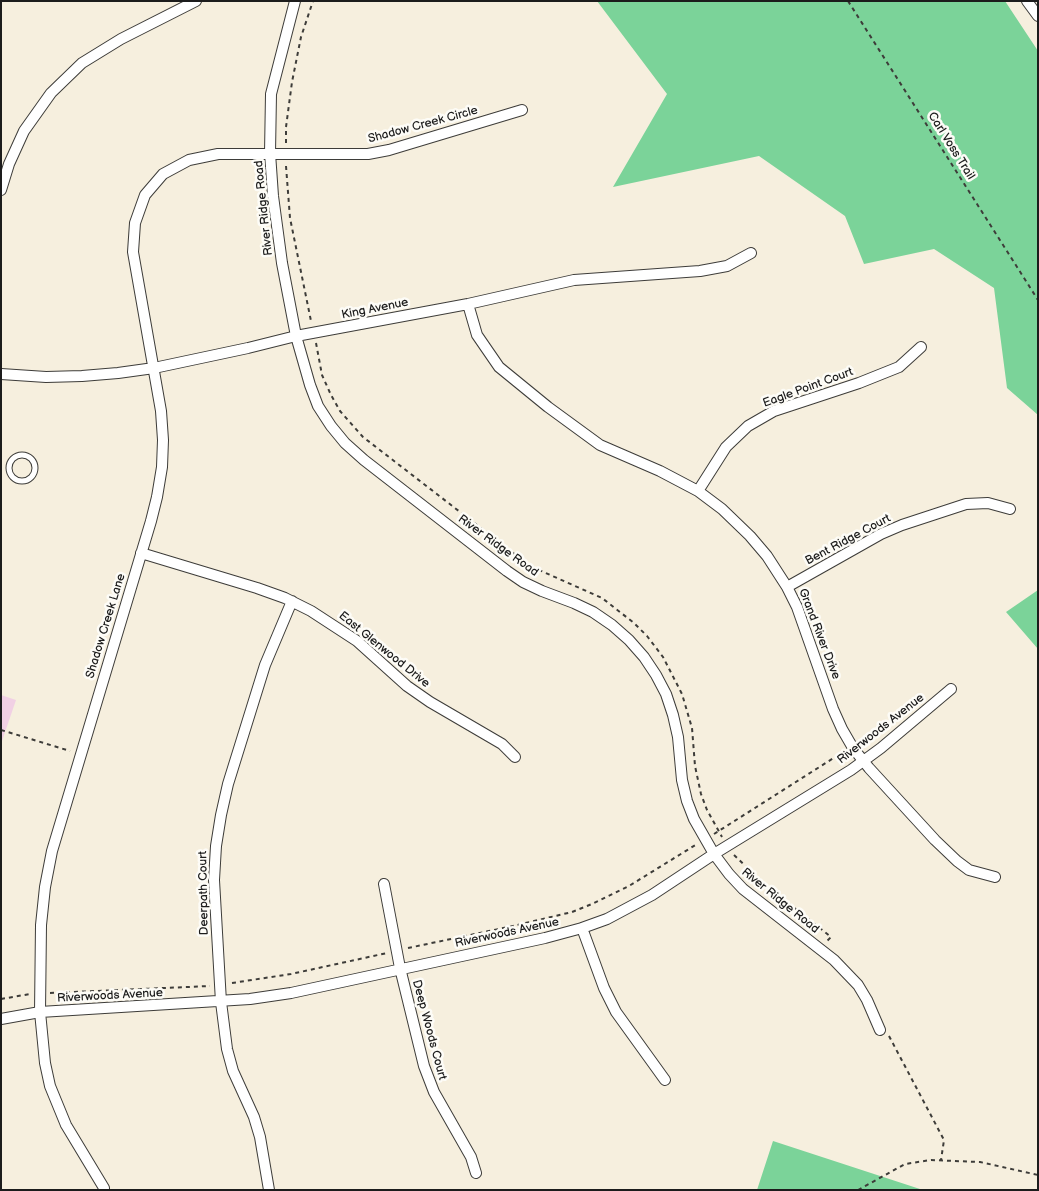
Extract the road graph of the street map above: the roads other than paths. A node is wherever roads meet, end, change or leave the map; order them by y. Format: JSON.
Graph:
{"nodes":[{"id":1,"x":196,"y":1,"type":"edge"},
{"id":2,"x":295,"y":1,"type":"edge"},
{"id":3,"x":1028,"y":1,"type":"edge"},
{"id":4,"x":1038,"y":16,"type":"edge"},
{"id":5,"x":522,"y":110,"type":"dead end"},
{"id":6,"x":270,"y":153,"type":"junction"},
{"id":7,"x":1,"y":190,"type":"edge"},
{"id":8,"x":751,"y":253,"type":"dead end"},
{"id":9,"x":468,"y":304,"type":"junction"},
{"id":10,"x":296,"y":336,"type":"junction"},
{"id":11,"x":921,"y":347,"type":"dead end"},
{"id":12,"x":154,"y":368,"type":"junction"},
{"id":13,"x":1,"y":374,"type":"edge"},
{"id":14,"x":1,"y":467,"type":"edge"},
{"id":15,"x":10,"y":468,"type":"junction"},
{"id":16,"x":698,"y":491,"type":"junction"},
{"id":17,"x":1010,"y":509,"type":"dead end"},
{"id":18,"x":141,"y":553,"type":"junction"},
{"id":19,"x":787,"y":587,"type":"junction"},
{"id":20,"x":292,"y":601,"type":"junction"},
{"id":21,"x":951,"y":689,"type":"dead end"},
{"id":22,"x":516,"y":757,"type":"dead end"},
{"id":23,"x":863,"y":762,"type":"junction"},
{"id":24,"x":714,"y":854,"type":"junction"},
{"id":25,"x":995,"y":877,"type":"dead end"},
{"id":26,"x":384,"y":884,"type":"dead end"},
{"id":27,"x":582,"y":928,"type":"junction"},
{"id":28,"x":400,"y":968,"type":"junction"},
{"id":29,"x":221,"y":1002,"type":"junction"},
{"id":30,"x":40,"y":1012,"type":"junction"},
{"id":31,"x":1,"y":1019,"type":"edge"},
{"id":32,"x":880,"y":1030,"type":"dead end"},
{"id":33,"x":665,"y":1080,"type":"dead end"},
{"id":34,"x":476,"y":1174,"type":"dead end"},
{"id":35,"x":104,"y":1188,"type":"dead end"},
{"id":36,"x":269,"y":1190,"type":"edge"}],
"edges":[{"from":1,"to":7,"type":"street"},
{"from":2,"to":6,"type":"street","name":"River Ridge Road"},
{"from":3,"to":4,"type":"street"},
{"from":5,"to":6,"type":"street","name":"Shadow Creek Circle"},
{"from":6,"to":10,"type":"street","name":"River Ridge Road"},
{"from":6,"to":12,"type":"street","name":"Shadow Creek Lane"},
{"from":8,"to":9,"type":"street","name":"King Avenue"},
{"from":9,"to":10,"type":"street","name":"King Avenue"},
{"from":9,"to":16,"type":"street","name":"Grand River Drive"},
{"from":10,"to":12,"type":"street","name":"King Avenue"},
{"from":10,"to":24,"type":"street","name":"River Ridge Road"},
{"from":11,"to":16,"type":"street","name":"Eagle Point Court"},
{"from":12,"to":13,"type":"street","name":"King Avenue"},
{"from":12,"to":18,"type":"street","name":"Shadow Creek Lane"},
{"from":14,"to":15,"type":"lane"},
{"from":15,"to":15,"type":"lane"},
{"from":16,"to":19,"type":"street","name":"Grand River Drive"},
{"from":17,"to":19,"type":"street","name":"Bent Ridge Court"},
{"from":18,"to":20,"type":"street","name":"East Glenwood Drive"},
{"from":18,"to":30,"type":"street","name":"Shadow Creek Lane"},
{"from":19,"to":23,"type":"street","name":"Grand River Drive"},
{"from":20,"to":22,"type":"street","name":"East Glenwood Drive"},
{"from":20,"to":29,"type":"street","name":"Deerpath Court"},
{"from":21,"to":23,"type":"street","name":"Riverwoods Avenue"},
{"from":23,"to":24,"type":"street","name":"Riverwoods Avenue"},
{"from":23,"to":25,"type":"street","name":"Grand River Drive"},
{"from":24,"to":27,"type":"street","name":"Riverwoods Avenue"},
{"from":24,"to":32,"type":"street","name":"River Ridge Road"},
{"from":26,"to":28,"type":"street","name":"Deep Woods Court"},
{"from":27,"to":28,"type":"street","name":"Riverwoods Avenue"},
{"from":27,"to":33,"type":"street"},
{"from":28,"to":29,"type":"street","name":"Riverwoods Avenue"},
{"from":28,"to":34,"type":"street","name":"Deep Woods Court"},
{"from":29,"to":30,"type":"street","name":"Riverwoods Avenue"},
{"from":29,"to":36,"type":"street","name":"Deerpath Court"},
{"from":30,"to":31,"type":"street","name":"Riverwoods Avenue"},
{"from":30,"to":35,"type":"street","name":"Shadow Creek Lane"}]}
